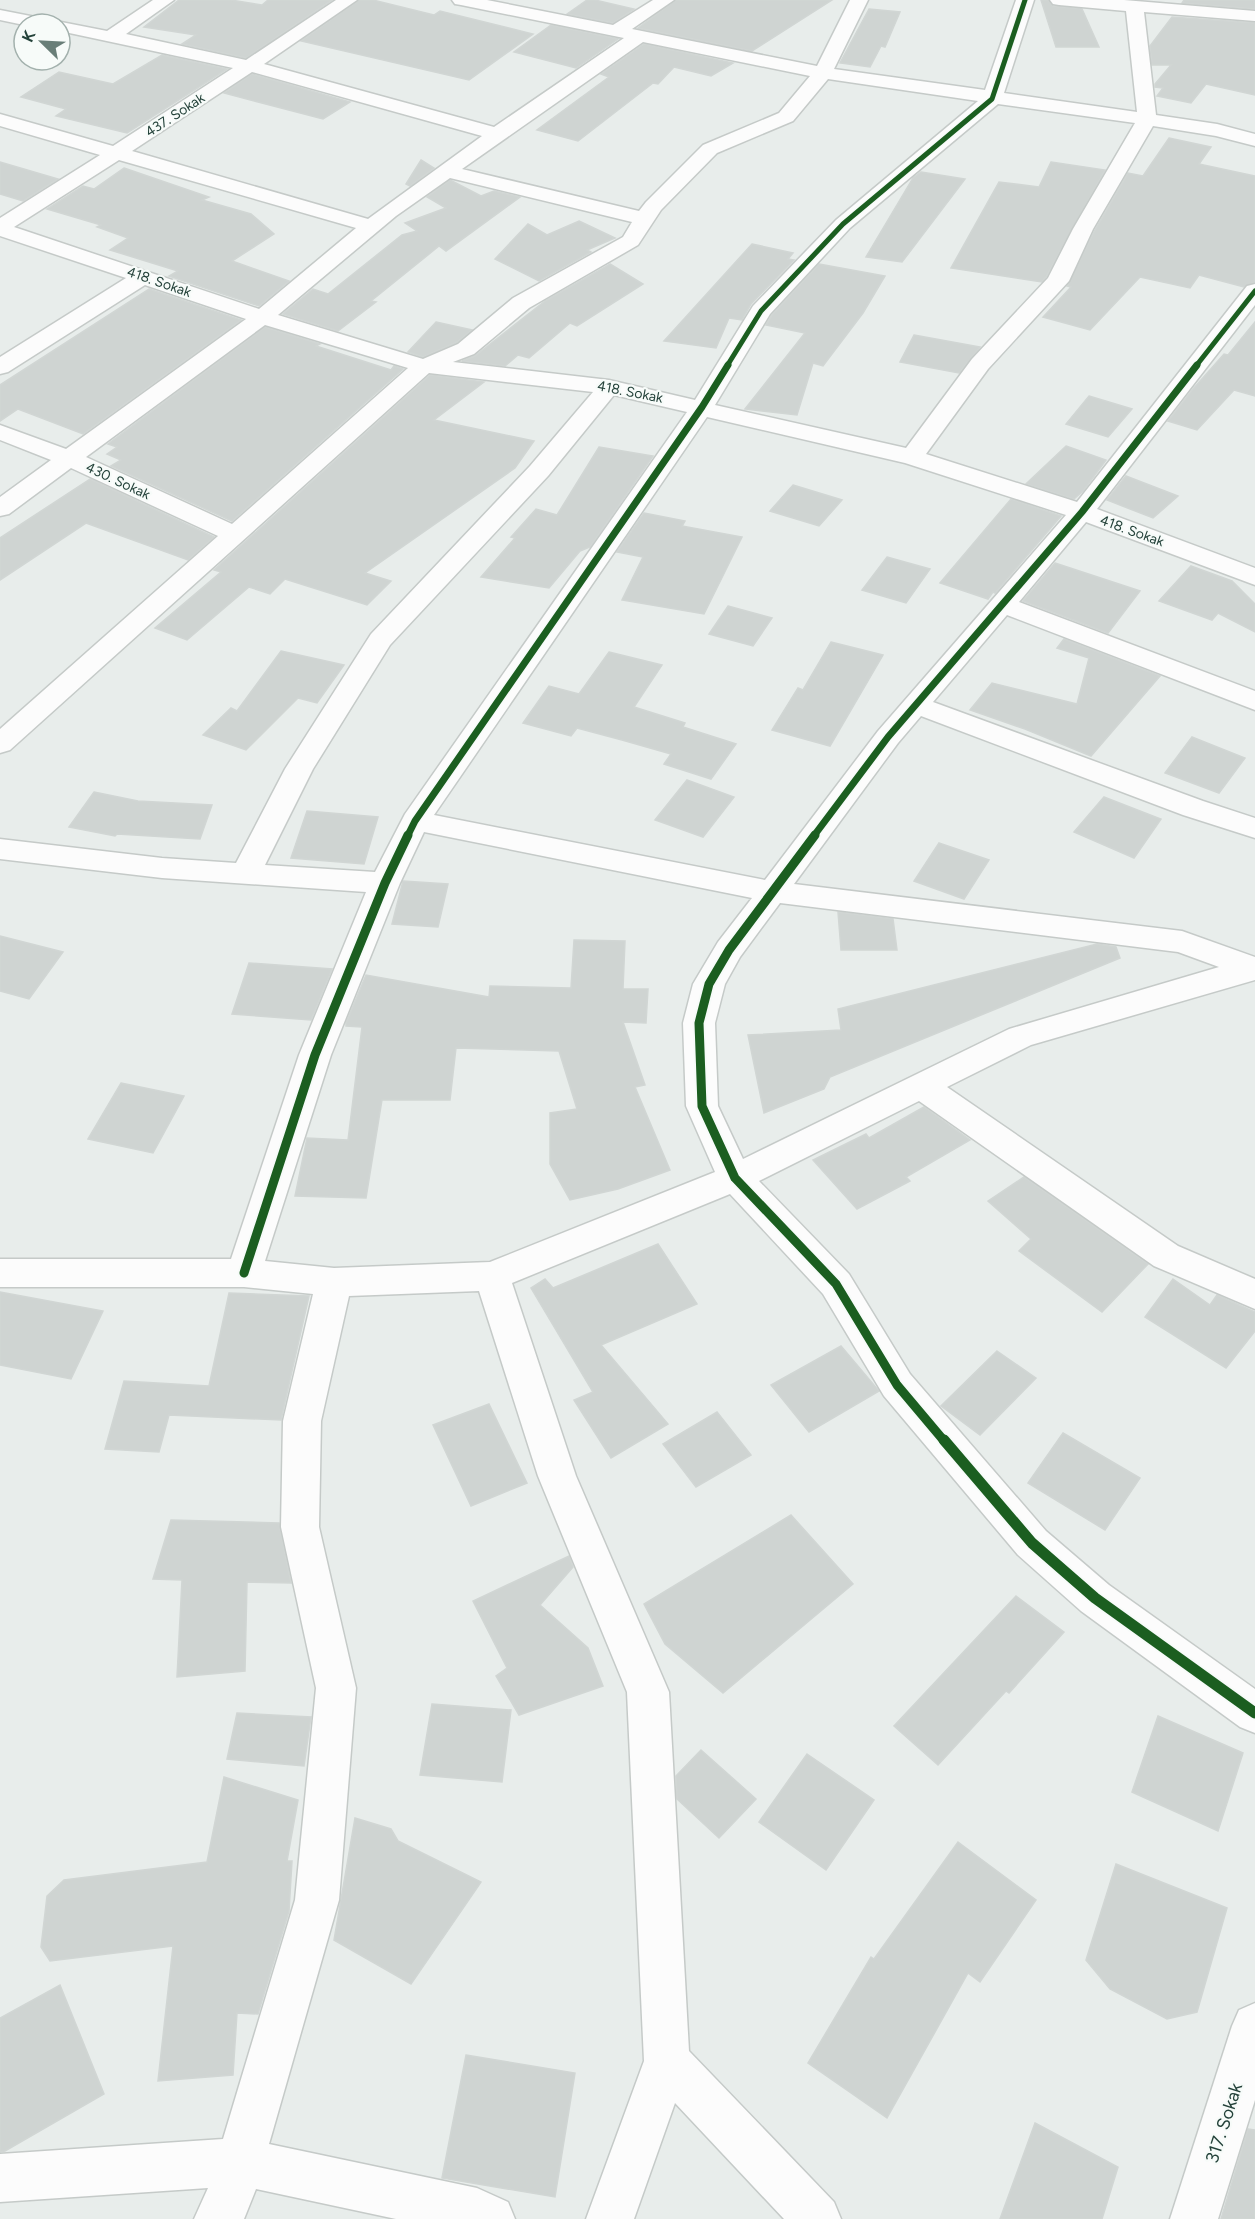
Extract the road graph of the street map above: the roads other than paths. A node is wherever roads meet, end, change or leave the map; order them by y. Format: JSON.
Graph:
{"nodes":[{"id":1,"x":165,"y":0,"type":"edge"},
{"id":2,"x":348,"y":0,"type":"edge"},
{"id":3,"x":461,"y":0,"type":"edge"},
{"id":4,"x":566,"y":0,"type":"edge"},
{"id":5,"x":665,"y":0,"type":"edge"},
{"id":6,"x":859,"y":0,"type":"edge"},
{"id":7,"x":1025,"y":0,"type":"edge"},
{"id":8,"x":1059,"y":0,"type":"edge"},
{"id":9,"x":1210,"y":6,"type":"edge"},
{"id":10,"x":1135,"y":8,"type":"junction"},
{"id":11,"x":1255,"y":16,"type":"edge"},
{"id":12,"x":554,"y":17,"type":"junction"},
{"id":13,"x":72,"y":28,"type":"edge"},
{"id":14,"x":617,"y":31,"type":"junction"},
{"id":15,"x":641,"y":35,"type":"junction"},
{"id":16,"x":111,"y":36,"type":"junction"},
{"id":17,"x":249,"y":66,"type":"junction"},
{"id":18,"x":823,"y":73,"type":"junction"},
{"id":19,"x":992,"y":99,"type":"junction"},
{"id":20,"x":1148,"y":119,"type":"junction"},
{"id":21,"x":0,"y":120,"type":"edge"},
{"id":22,"x":497,"y":134,"type":"junction"},
{"id":23,"x":1255,"y":140,"type":"edge"},
{"id":24,"x":116,"y":153,"type":"junction"},
{"id":25,"x":446,"y":171,"type":"junction"},
{"id":26,"x":645,"y":219,"type":"junction"},
{"id":27,"x":371,"y":226,"type":"junction"},
{"id":28,"x":0,"y":228,"type":"edge"},
{"id":29,"x":143,"y":277,"type":"junction"},
{"id":30,"x":1255,"y":291,"type":"edge"},
{"id":31,"x":262,"y":317,"type":"junction"},
{"id":32,"x":424,"y":366,"type":"junction"},
{"id":33,"x":0,"y":367,"type":"edge"},
{"id":34,"x":609,"y":387,"type":"junction"},
{"id":35,"x":702,"y":407,"type":"junction"},
{"id":36,"x":0,"y":432,"type":"edge"},
{"id":37,"x":912,"y":457,"type":"junction"},
{"id":38,"x":68,"y":458,"type":"junction"},
{"id":39,"x":0,"y":509,"type":"edge"},
{"id":40,"x":1082,"y":512,"type":"junction"},
{"id":41,"x":234,"y":534,"type":"junction"},
{"id":42,"x":1252,"y":568,"type":"edge"},
{"id":43,"x":1004,"y":605,"type":"junction"},
{"id":44,"x":1255,"y":701,"type":"edge"},
{"id":45,"x":916,"y":705,"type":"junction"},
{"id":46,"x":0,"y":744,"type":"edge"},
{"id":47,"x":415,"y":820,"type":"junction"},
{"id":48,"x":1255,"y":828,"type":"edge"},
{"id":49,"x":0,"y":849,"type":"edge"},
{"id":50,"x":245,"y":874,"type":"junction"},
{"id":51,"x":385,"y":883,"type":"junction"},
{"id":52,"x":772,"y":892,"type":"junction"},
{"id":53,"x":1255,"y":968,"type":"edge"},
{"id":54,"x":921,"y":1086,"type":"junction"},
{"id":55,"x":735,"y":1178,"type":"junction"},
{"id":56,"x":0,"y":1273,"type":"edge"},
{"id":57,"x":244,"y":1273,"type":"junction"},
{"id":58,"x":492,"y":1276,"type":"junction"},
{"id":59,"x":334,"y":1282,"type":"junction"},
{"id":60,"x":1255,"y":1295,"type":"edge"},
{"id":61,"x":1255,"y":1713,"type":"edge"},
{"id":62,"x":1255,"y":2026,"type":"edge"},
{"id":63,"x":667,"y":2061,"type":"junction"},
{"id":64,"x":240,"y":2162,"type":"junction"},
{"id":65,"x":0,"y":2178,"type":"edge"},
{"id":66,"x":218,"y":2219,"type":"edge"},
{"id":67,"x":491,"y":2219,"type":"edge"},
{"id":68,"x":610,"y":2219,"type":"edge"},
{"id":69,"x":818,"y":2219,"type":"edge"},
{"id":70,"x":1194,"y":2219,"type":"edge"}],
"edges":[{"from":1,"to":16,"type":"street"},
{"from":2,"to":17,"type":"street","name":"437. Sokak"},
{"from":3,"to":12,"type":"street"},
{"from":4,"to":12,"type":"street"},
{"from":5,"to":14,"type":"street"},
{"from":6,"to":18,"type":"street"},
{"from":7,"to":19,"type":"street"},
{"from":8,"to":10,"type":"street"},
{"from":9,"to":10,"type":"street"},
{"from":9,"to":11,"type":"street"},
{"from":10,"to":20,"type":"street"},
{"from":12,"to":14,"type":"street"},
{"from":13,"to":16,"type":"street"},
{"from":14,"to":15,"type":"street"},
{"from":15,"to":18,"type":"street"},
{"from":15,"to":22,"type":"street"},
{"from":16,"to":17,"type":"street"},
{"from":17,"to":22,"type":"street"},
{"from":17,"to":24,"type":"street","name":"437. Sokak"},
{"from":18,"to":19,"type":"street"},
{"from":18,"to":26,"type":"street"},
{"from":19,"to":20,"type":"street"},
{"from":19,"to":35,"type":"street"},
{"from":20,"to":23,"type":"street"},
{"from":20,"to":37,"type":"street"},
{"from":21,"to":24,"type":"street"},
{"from":22,"to":25,"type":"street"},
{"from":24,"to":27,"type":"street"},
{"from":24,"to":28,"type":"street","name":"437. Sokak"},
{"from":25,"to":26,"type":"street"},
{"from":25,"to":27,"type":"street"},
{"from":26,"to":32,"type":"street"},
{"from":27,"to":31,"type":"street"},
{"from":28,"to":29,"type":"street","name":"418. Sokak"},
{"from":29,"to":31,"type":"street","name":"418. Sokak"},
{"from":29,"to":33,"type":"street"},
{"from":30,"to":40,"type":"street"},
{"from":31,"to":32,"type":"street","name":"418. Sokak"},
{"from":31,"to":38,"type":"street"},
{"from":32,"to":34,"type":"street","name":"418. Sokak"},
{"from":32,"to":41,"type":"street"},
{"from":34,"to":35,"type":"street","name":"418. Sokak"},
{"from":34,"to":50,"type":"street"},
{"from":35,"to":37,"type":"street","name":"418. Sokak"},
{"from":35,"to":47,"type":"street"},
{"from":36,"to":38,"type":"street","name":"430. Sokak"},
{"from":37,"to":40,"type":"street","name":"418. Sokak"},
{"from":38,"to":39,"type":"street"},
{"from":38,"to":41,"type":"street","name":"430. Sokak"},
{"from":40,"to":42,"type":"street","name":"418. Sokak"},
{"from":40,"to":43,"type":"street"},
{"from":41,"to":46,"type":"street"},
{"from":43,"to":44,"type":"street"},
{"from":43,"to":45,"type":"street"},
{"from":45,"to":48,"type":"street"},
{"from":45,"to":52,"type":"street"},
{"from":47,"to":51,"type":"street"},
{"from":47,"to":52,"type":"street"},
{"from":49,"to":50,"type":"street"},
{"from":50,"to":51,"type":"street"},
{"from":51,"to":57,"type":"street"},
{"from":52,"to":53,"type":"street"},
{"from":52,"to":55,"type":"street"},
{"from":53,"to":54,"type":"street"},
{"from":54,"to":55,"type":"street"},
{"from":54,"to":60,"type":"street"},
{"from":55,"to":58,"type":"street"},
{"from":55,"to":61,"type":"street"},
{"from":56,"to":57,"type":"street"},
{"from":57,"to":59,"type":"street"},
{"from":58,"to":59,"type":"street"},
{"from":58,"to":63,"type":"street"},
{"from":59,"to":64,"type":"street"},
{"from":62,"to":70,"type":"street","name":"317. Sokak"},
{"from":63,"to":68,"type":"street"},
{"from":63,"to":69,"type":"street"},
{"from":64,"to":65,"type":"street"},
{"from":64,"to":66,"type":"street"},
{"from":64,"to":67,"type":"street"}]}
